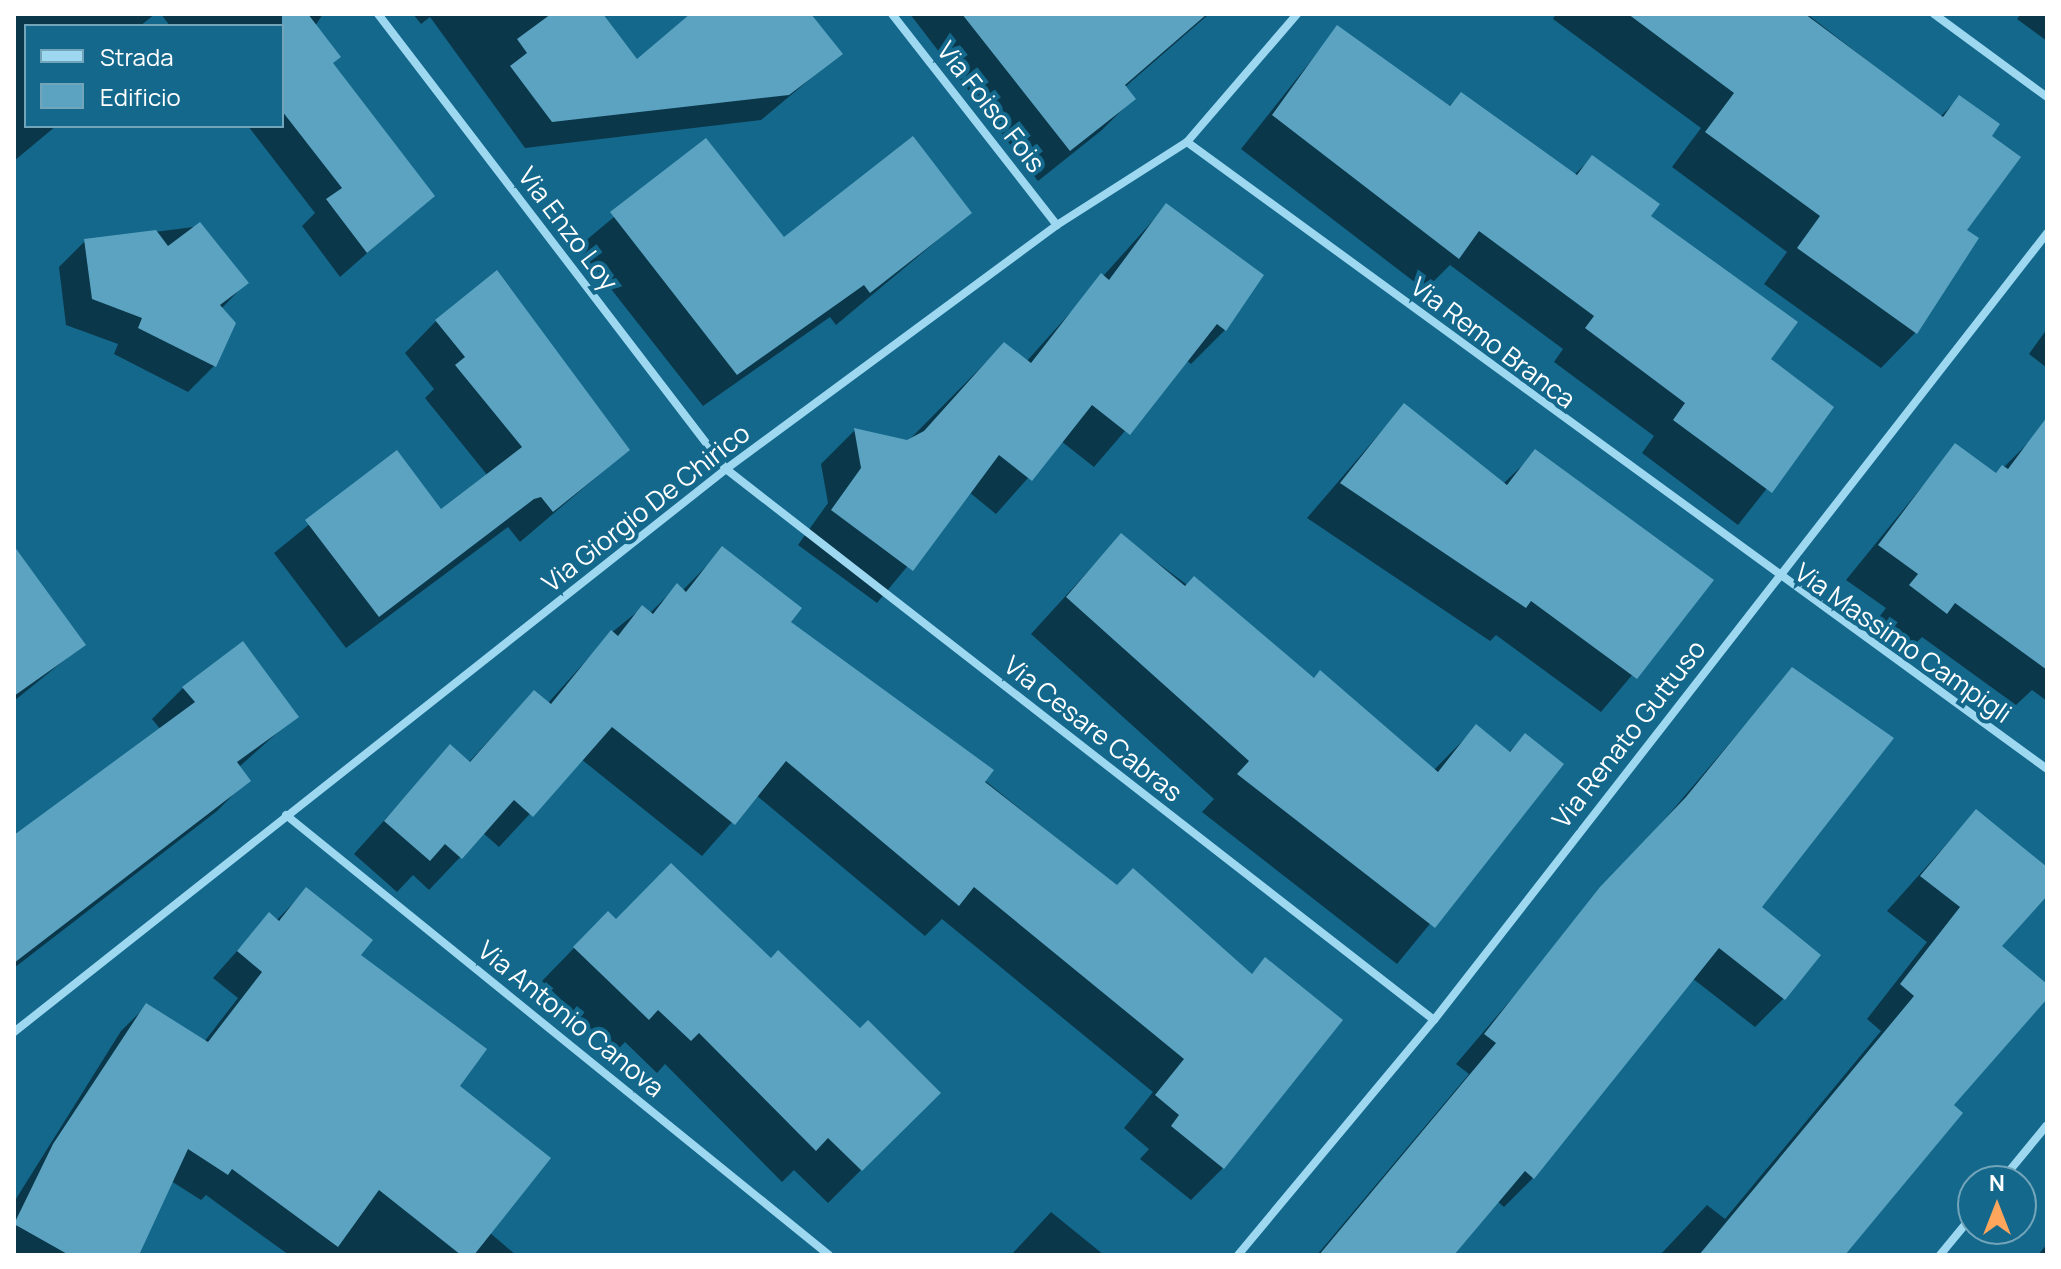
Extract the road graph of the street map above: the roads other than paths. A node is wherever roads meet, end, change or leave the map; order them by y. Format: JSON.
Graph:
{"nodes":[{"id":1,"x":378,"y":14,"type":"edge"},
{"id":2,"x":892,"y":14,"type":"edge"},
{"id":3,"x":1297,"y":14,"type":"edge"},
{"id":4,"x":1934,"y":14,"type":"edge"},
{"id":5,"x":2047,"y":97,"type":"edge"},
{"id":6,"x":1187,"y":142,"type":"junction"},
{"id":7,"x":1057,"y":225,"type":"junction"},
{"id":8,"x":2047,"y":233,"type":"edge"},
{"id":9,"x":726,"y":469,"type":"junction"},
{"id":10,"x":1775,"y":577,"type":"junction"},
{"id":11,"x":2047,"y":769,"type":"edge"},
{"id":12,"x":286,"y":815,"type":"junction"},
{"id":13,"x":1434,"y":1020,"type":"junction"},
{"id":14,"x":14,"y":1032,"type":"edge"},
{"id":15,"x":2047,"y":1125,"type":"edge"},
{"id":16,"x":2014,"y":1165,"type":"edge"},
{"id":17,"x":1957,"y":1234,"type":"edge"},
{"id":18,"x":829,"y":1255,"type":"edge"},
{"id":19,"x":1238,"y":1255,"type":"edge"},
{"id":20,"x":1940,"y":1255,"type":"edge"}],
"edges":[{"from":1,"to":9,"type":"street","name":"Via Enzo Loy"},
{"from":2,"to":7,"type":"street","name":"Via Foiso Fois"},
{"from":3,"to":6,"type":"street","name":"Via Giorgio De Chirico"},
{"from":4,"to":5,"type":"street"},
{"from":6,"to":7,"type":"street","name":"Via Giorgio De Chirico"},
{"from":6,"to":10,"type":"street","name":"Via Remo Branca"},
{"from":7,"to":9,"type":"street","name":"Via Giorgio De Chirico"},
{"from":8,"to":10,"type":"street","name":"Via Renato Guttuso"},
{"from":9,"to":12,"type":"street","name":"Via Giorgio De Chirico"},
{"from":9,"to":13,"type":"street","name":"Via Cesare Cabras"},
{"from":10,"to":11,"type":"street","name":"Via Massimo Campigli"},
{"from":10,"to":13,"type":"street","name":"Via Renato Guttuso"},
{"from":12,"to":14,"type":"street","name":"Via Giorgio De Chirico"},
{"from":12,"to":18,"type":"street","name":"Via Antonio Canova"},
{"from":13,"to":19,"type":"street","name":"Via Renato Guttuso"},
{"from":15,"to":16,"type":"street"},
{"from":17,"to":20,"type":"street"}]}
